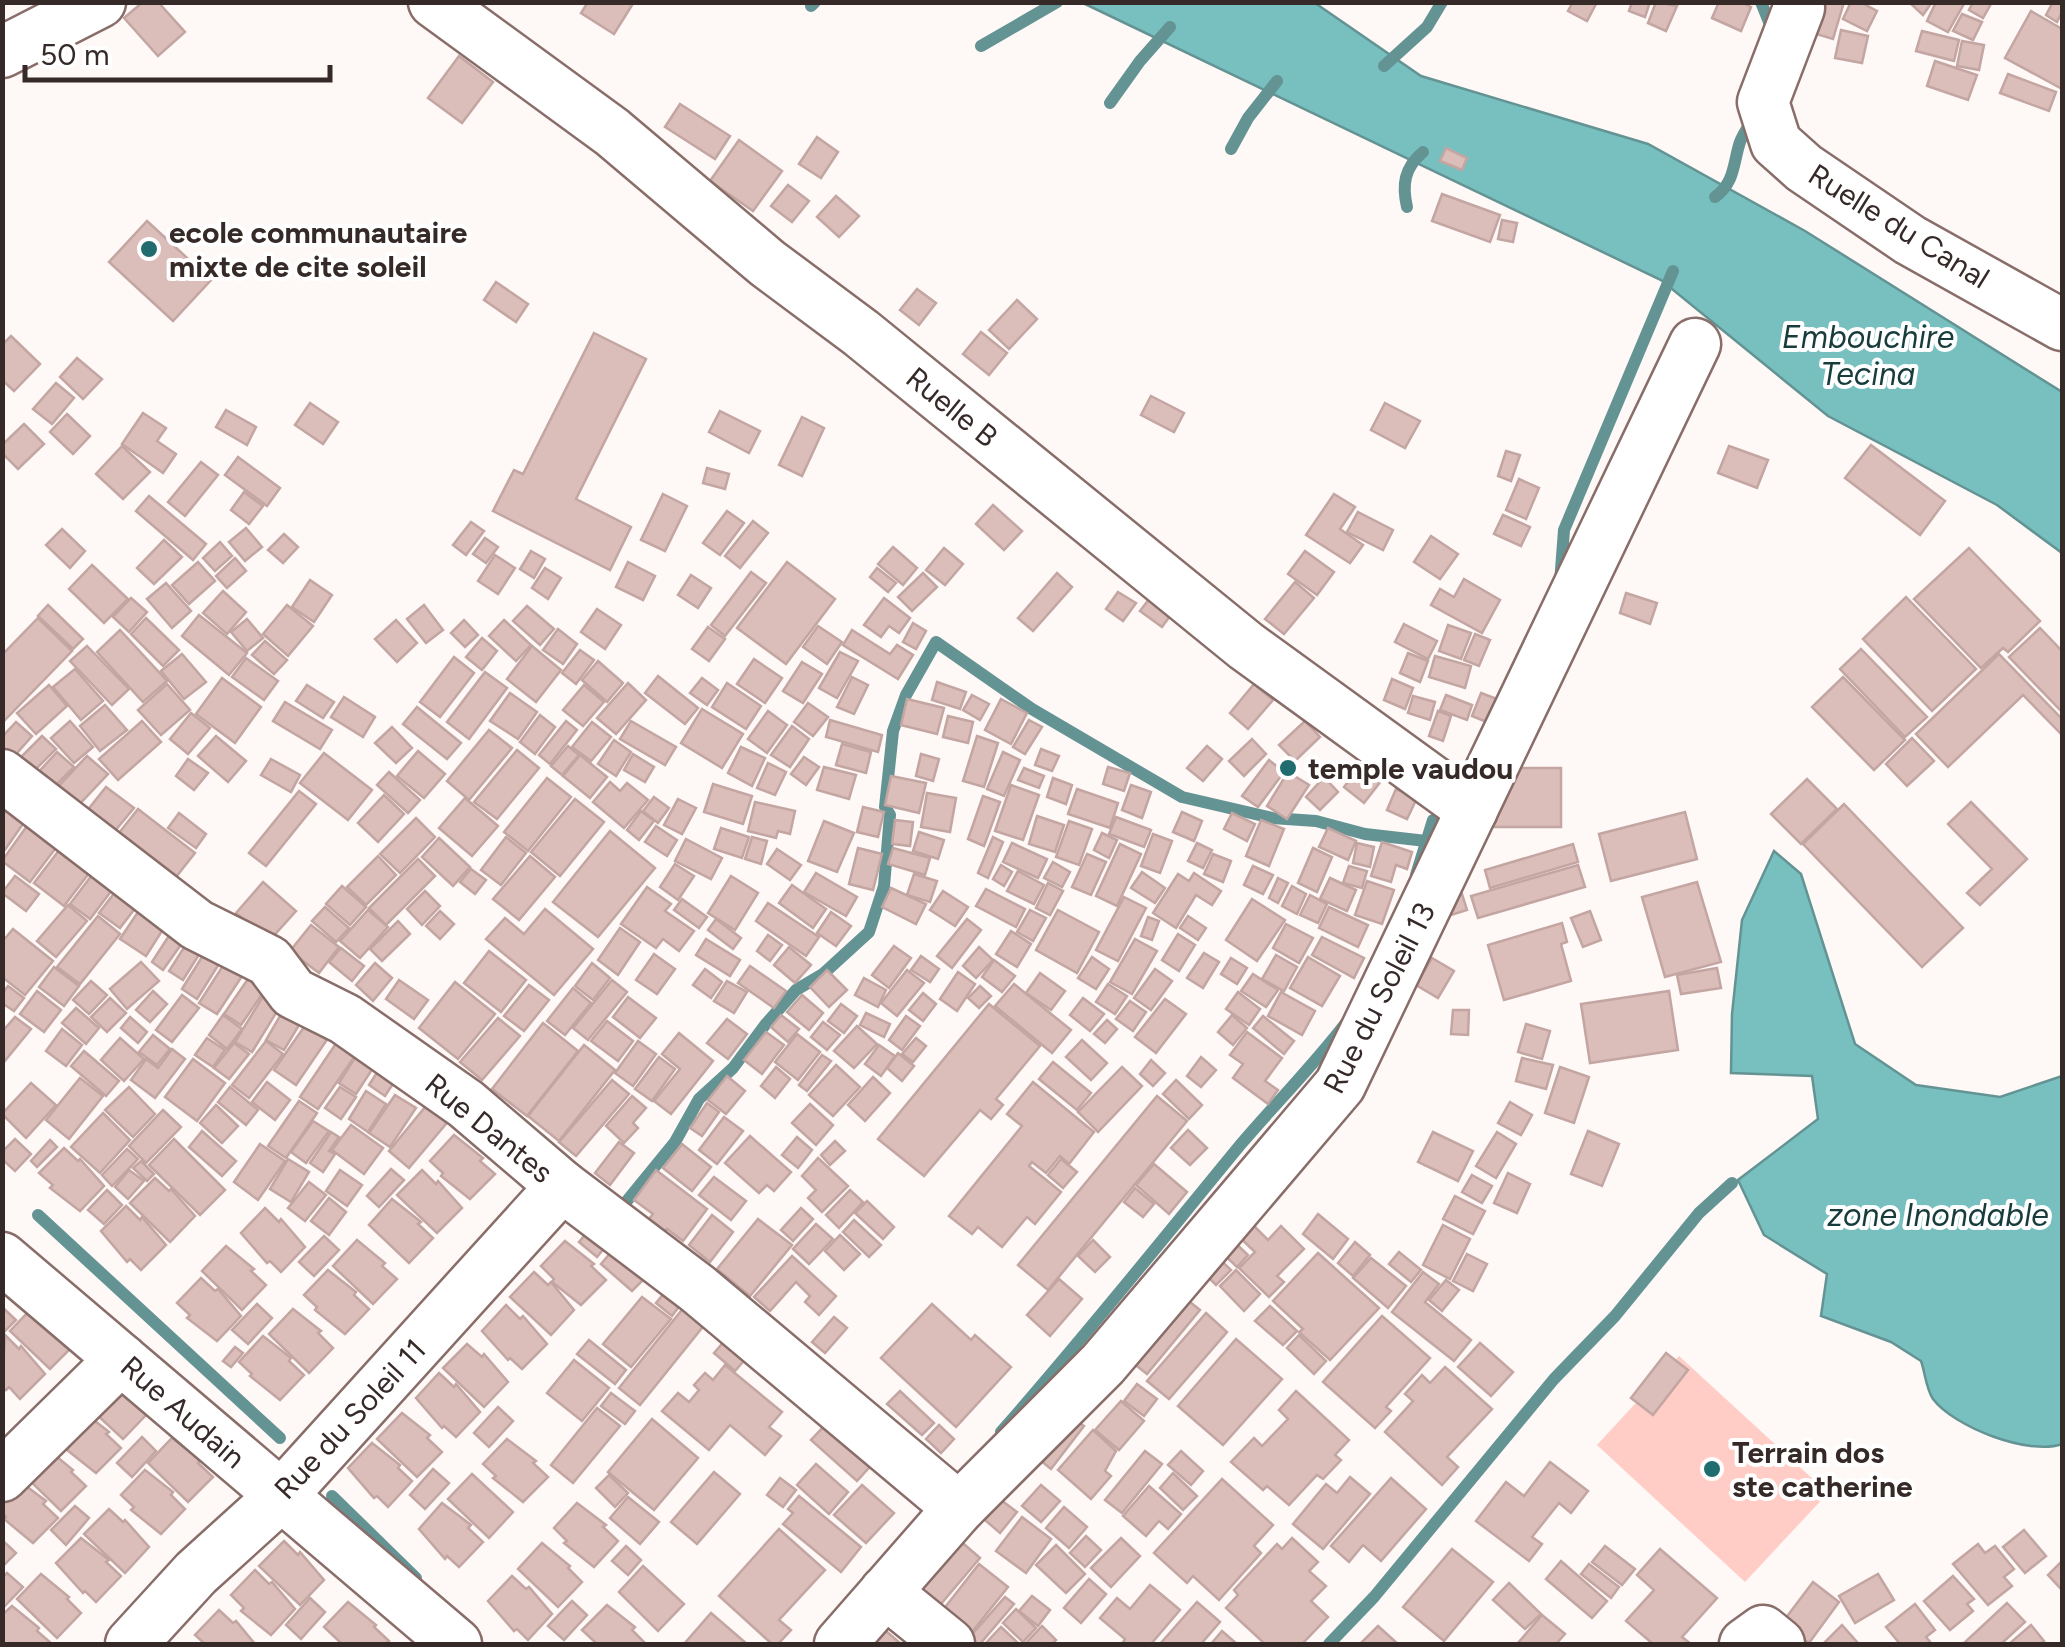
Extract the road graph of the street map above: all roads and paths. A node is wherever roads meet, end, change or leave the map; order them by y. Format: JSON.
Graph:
{"nodes":[{"id":1,"x":100,"y":2,"type":"edge"},
{"id":2,"x":434,"y":2,"type":"edge"},
{"id":3,"x":1798,"y":2,"type":"edge"},
{"id":4,"x":2,"y":52,"type":"edge"},
{"id":5,"x":2062,"y":325,"type":"edge"},
{"id":6,"x":1694,"y":344,"type":"dead end"},
{"id":7,"x":2,"y":775,"type":"edge"},
{"id":8,"x":1472,"y":810,"type":"junction"},
{"id":9,"x":562,"y":1186,"type":"junction"},
{"id":10,"x":2,"y":1258,"type":"edge"},
{"id":11,"x":121,"y":1358,"type":"junction"},
{"id":12,"x":2,"y":1476,"type":"edge"},
{"id":13,"x":282,"y":1496,"type":"junction"},
{"id":14,"x":959,"y":1508,"type":"junction"},
{"id":15,"x":885,"y":1592,"type":"junction"},
{"id":16,"x":434,"y":1638,"type":"edge"},
{"id":17,"x":131,"y":1644,"type":"edge"},
{"id":18,"x":840,"y":1644,"type":"edge"},
{"id":19,"x":950,"y":1644,"type":"edge"},
{"id":20,"x":1745,"y":1644,"type":"edge"},
{"id":21,"x":1779,"y":1644,"type":"edge"}],
"edges":[{"from":1,"to":4,"type":"street"},
{"from":2,"to":8,"type":"street","name":"Ruelle B"},
{"from":3,"to":5,"type":"street","name":"Ruelle du Canal"},
{"from":6,"to":8,"type":"street","name":"Rue du Soleil 13"},
{"from":7,"to":9,"type":"street","name":"Rue Dantes"},
{"from":8,"to":14,"type":"street","name":"Rue du Soleil 13"},
{"from":9,"to":13,"type":"street","name":"Rue du Soleil 11"},
{"from":9,"to":14,"type":"street","name":"Rue Dantes"},
{"from":10,"to":11,"type":"street","name":"Rue Audain"},
{"from":11,"to":12,"type":"street"},
{"from":11,"to":13,"type":"street","name":"Rue Audain"},
{"from":13,"to":16,"type":"street","name":"Rue Audain"},
{"from":13,"to":17,"type":"street","name":"Rue du Soleil 11"},
{"from":14,"to":15,"type":"street","name":"Rue du Soleil 13"},
{"from":15,"to":18,"type":"street","name":"Rue du Soleil 13"},
{"from":15,"to":19,"type":"street"},
{"from":20,"to":21,"type":"street"}]}
